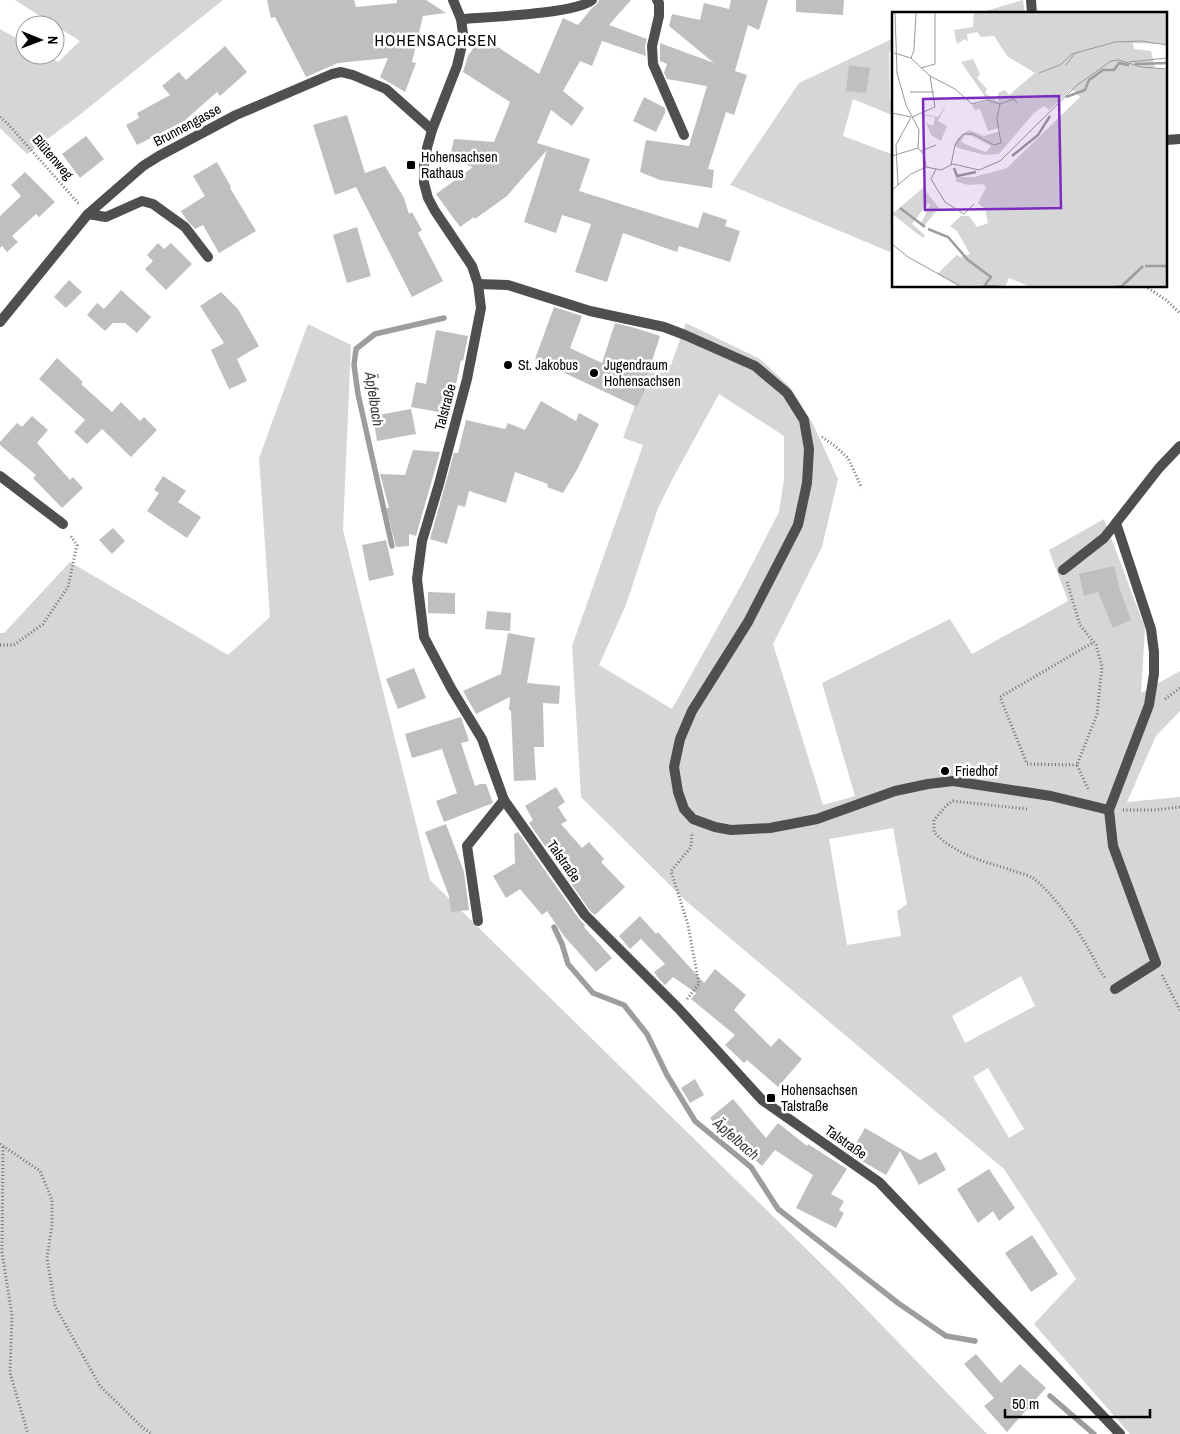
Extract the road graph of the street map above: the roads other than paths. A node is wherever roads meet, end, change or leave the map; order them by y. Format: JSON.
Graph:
{"nodes":[{"id":1,"x":453,"y":0,"type":"edge"},
{"id":2,"x":592,"y":0,"type":"edge"},
{"id":3,"x":657,"y":0,"type":"edge"},
{"id":4,"x":460,"y":19,"type":"junction"},
{"id":5,"x":432,"y":130,"type":"junction"},
{"id":6,"x":684,"y":136,"type":"dead end"},
{"id":7,"x":88,"y":214,"type":"junction"},
{"id":8,"x":208,"y":257,"type":"dead end"},
{"id":9,"x":478,"y":284,"type":"junction"},
{"id":10,"x":0,"y":322,"type":"edge"},
{"id":11,"x":1180,"y":446,"type":"edge"},
{"id":12,"x":0,"y":476,"type":"edge"},
{"id":13,"x":1116,"y":523,"type":"junction"},
{"id":14,"x":63,"y":524,"type":"road end"},
{"id":15,"x":1063,"y":570,"type":"dead end"},
{"id":16,"x":504,"y":800,"type":"junction"},
{"id":17,"x":1109,"y":810,"type":"junction"},
{"id":18,"x":478,"y":921,"type":"dead end"},
{"id":19,"x":1115,"y":989,"type":"road end"},
{"id":20,"x":1120,"y":1434,"type":"edge"}],
"edges":[{"from":1,"to":4,"type":"street","name":"Talstraße"},
{"from":2,"to":4,"type":"street"},
{"from":3,"to":6,"type":"street"},
{"from":4,"to":5,"type":"street","name":"Talstraße"},
{"from":5,"to":7,"type":"street","name":"Brunnengasse"},
{"from":5,"to":9,"type":"street","name":"Talstraße"},
{"from":7,"to":8,"type":"street"},
{"from":7,"to":10,"type":"street","name":"Brunnengasse"},
{"from":9,"to":16,"type":"street","name":"Talstraße"},
{"from":9,"to":17,"type":"street"},
{"from":11,"to":13,"type":"street"},
{"from":12,"to":14,"type":"street"},
{"from":13,"to":15,"type":"street"},
{"from":13,"to":17,"type":"street"},
{"from":16,"to":18,"type":"street"},
{"from":16,"to":20,"type":"street","name":"Talstraße"},
{"from":17,"to":19,"type":"street"}]}
